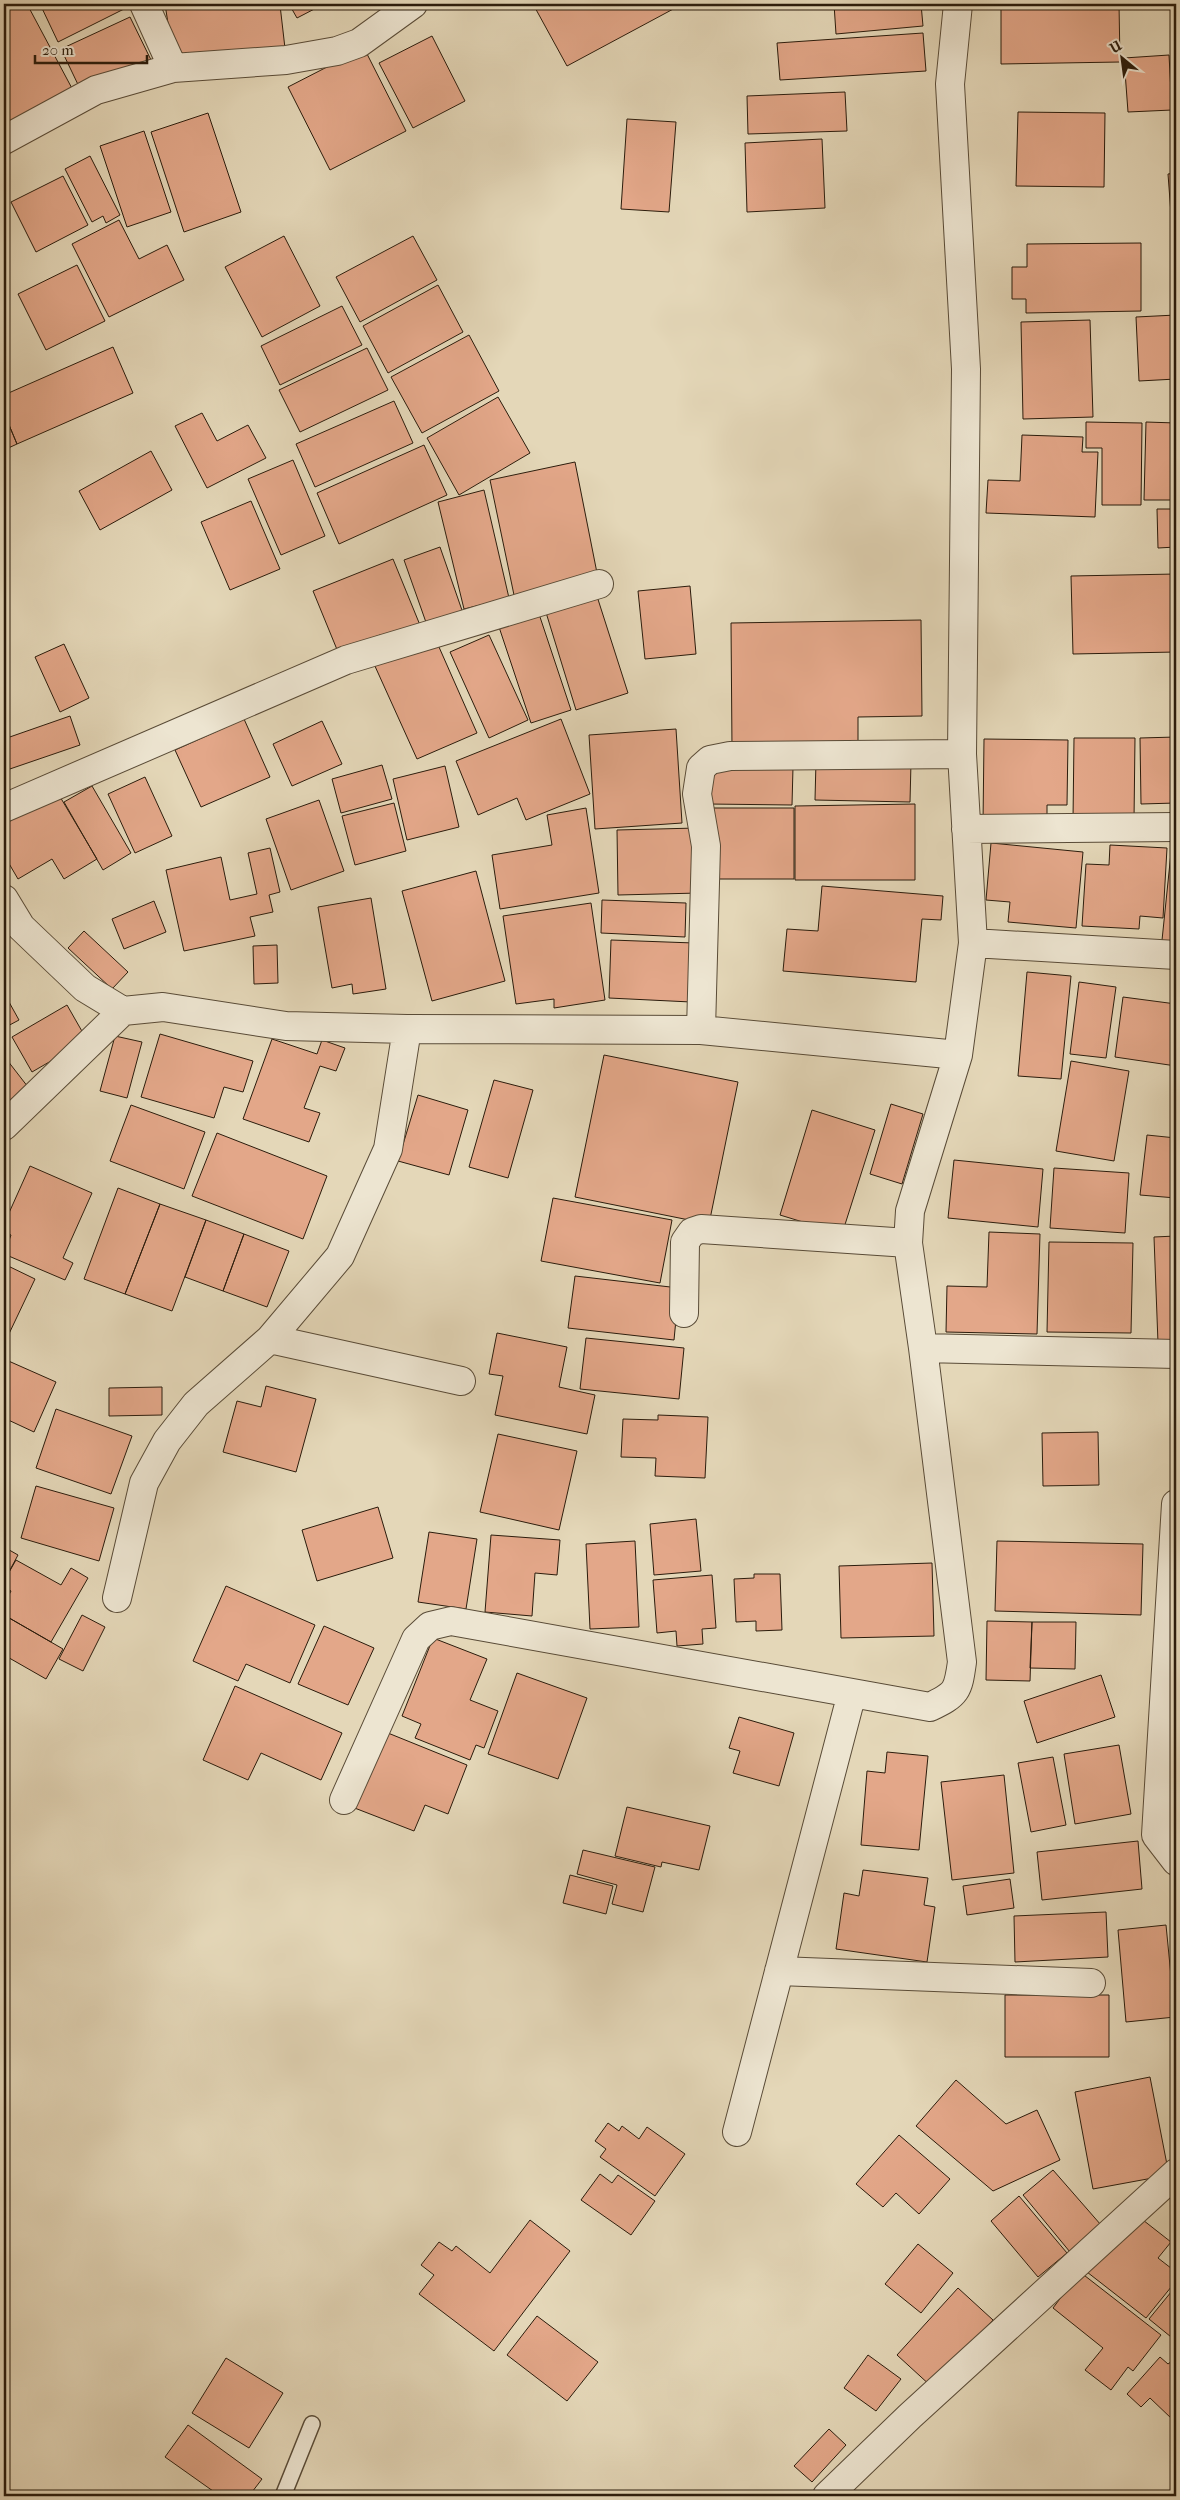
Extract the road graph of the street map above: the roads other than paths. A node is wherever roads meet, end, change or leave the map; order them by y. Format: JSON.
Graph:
{"nodes":[{"id":1,"x":144,"y":4,"type":"edge"},
{"id":2,"x":413,"y":4,"type":"edge"},
{"id":3,"x":958,"y":4,"type":"edge"},
{"id":4,"x":173,"y":68,"type":"junction"},
{"id":5,"x":4,"y":140,"type":"edge"},
{"id":6,"x":599,"y":584,"type":"dead end"},
{"id":7,"x":962,"y":754,"type":"junction"},
{"id":8,"x":4,"y":808,"type":"edge"},
{"id":9,"x":1176,"y":827,"type":"edge"},
{"id":10,"x":966,"y":830,"type":"junction"},
{"id":11,"x":4,"y":899,"type":"edge"},
{"id":12,"x":12,"y":932,"type":"edge"},
{"id":13,"x":973,"y":943,"type":"junction"},
{"id":14,"x":1176,"y":955,"type":"edge"},
{"id":15,"x":123,"y":1012,"type":"junction"},
{"id":16,"x":407,"y":1029,"type":"junction"},
{"id":17,"x":702,"y":1030,"type":"junction"},
{"id":18,"x":958,"y":1055,"type":"junction"},
{"id":19,"x":4,"y":1126,"type":"edge"},
{"id":20,"x":908,"y":1243,"type":"junction"},
{"id":21,"x":684,"y":1313,"type":"dead end"},
{"id":22,"x":270,"y":1339,"type":"junction"},
{"id":23,"x":923,"y":1348,"type":"junction"},
{"id":24,"x":1176,"y":1354,"type":"edge"},
{"id":25,"x":461,"y":1381,"type":"dead end"},
{"id":26,"x":1176,"y":1504,"type":"edge"},
{"id":27,"x":117,"y":1598,"type":"dead end"},
{"id":28,"x":852,"y":1693,"type":"junction"},
{"id":29,"x":344,"y":1800,"type":"dead end"},
{"id":30,"x":1176,"y":1861,"type":"edge"},
{"id":31,"x":779,"y":1971,"type":"junction"},
{"id":32,"x":1092,"y":1983,"type":"dead end"},
{"id":33,"x":737,"y":2132,"type":"dead end"},
{"id":34,"x":1176,"y":2173,"type":"edge"},
{"id":35,"x":312,"y":2424,"type":"dead end"},
{"id":36,"x":282,"y":2496,"type":"edge"},
{"id":37,"x":827,"y":2496,"type":"edge"}],
"edges":[{"from":1,"to":4,"type":"street"},
{"from":2,"to":4,"type":"street"},
{"from":3,"to":7,"type":"street"},
{"from":4,"to":5,"type":"street"},
{"from":6,"to":8,"type":"street"},
{"from":7,"to":10,"type":"street"},
{"from":7,"to":17,"type":"street"},
{"from":9,"to":10,"type":"street"},
{"from":10,"to":13,"type":"street"},
{"from":11,"to":12,"type":"street"},
{"from":12,"to":15,"type":"street"},
{"from":13,"to":14,"type":"street"},
{"from":13,"to":18,"type":"street"},
{"from":15,"to":16,"type":"street"},
{"from":15,"to":19,"type":"street"},
{"from":16,"to":17,"type":"street"},
{"from":16,"to":22,"type":"street"},
{"from":17,"to":18,"type":"street"},
{"from":18,"to":20,"type":"street"},
{"from":20,"to":21,"type":"street"},
{"from":20,"to":23,"type":"street"},
{"from":22,"to":25,"type":"street"},
{"from":22,"to":27,"type":"street"},
{"from":23,"to":24,"type":"street"},
{"from":23,"to":28,"type":"street"},
{"from":26,"to":30,"type":"street"},
{"from":28,"to":29,"type":"street"},
{"from":28,"to":31,"type":"street"},
{"from":31,"to":32,"type":"street"},
{"from":31,"to":33,"type":"street"},
{"from":34,"to":37,"type":"street"},
{"from":35,"to":36,"type":"lane"}]}
